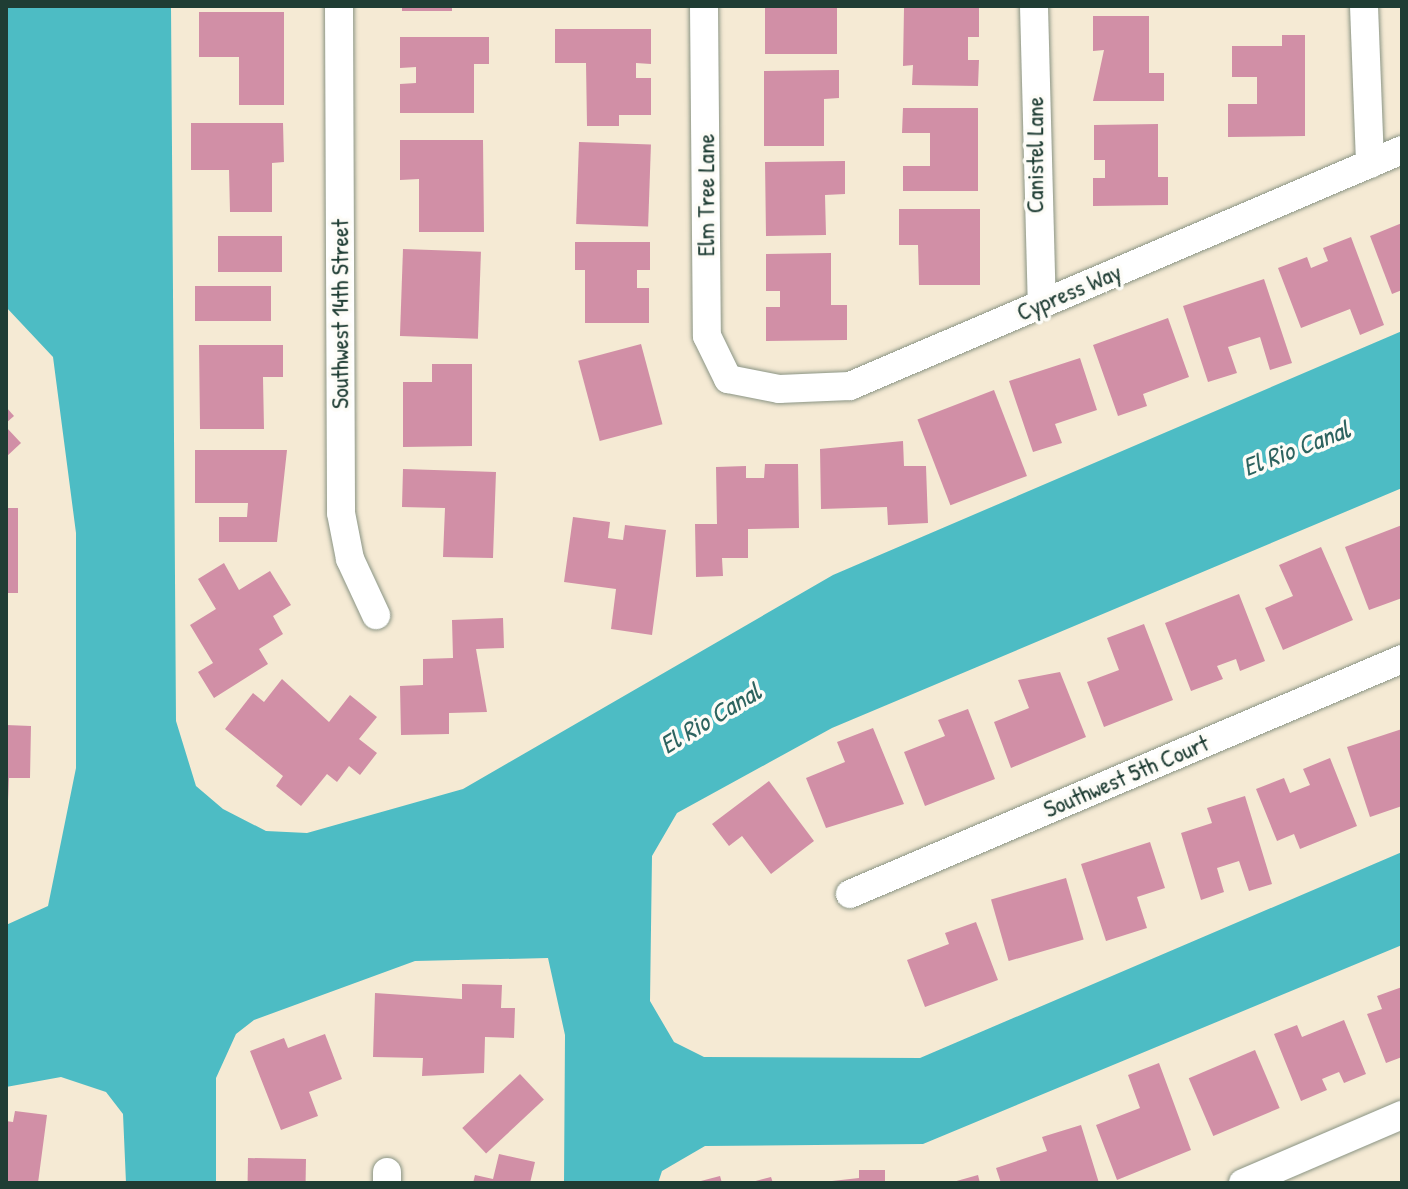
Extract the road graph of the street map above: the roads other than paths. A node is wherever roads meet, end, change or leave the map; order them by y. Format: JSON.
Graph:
{"nodes":[{"id":1,"x":339,"y":6,"type":"edge"},
{"id":2,"x":704,"y":6,"type":"edge"},
{"id":3,"x":1034,"y":6,"type":"edge"},
{"id":4,"x":1364,"y":6,"type":"edge"},
{"id":5,"x":1402,"y":150,"type":"edge"},
{"id":6,"x":1370,"y":164,"type":"junction"},
{"id":7,"x":1042,"y":304,"type":"junction"},
{"id":8,"x":728,"y":379,"type":"joint"},
{"id":9,"x":376,"y":615,"type":"dead end"},
{"id":10,"x":1402,"y":659,"type":"edge"},
{"id":11,"x":850,"y":894,"type":"dead end"},
{"id":12,"x":1402,"y":1115,"type":"edge"},
{"id":13,"x":1243,"y":1183,"type":"edge"}],
"edges":[{"from":1,"to":9,"type":"street","name":"Southwest 14th Street"},
{"from":2,"to":8,"type":"street","name":"Elm Tree Lane"},
{"from":3,"to":7,"type":"street","name":"Canistel Lane"},
{"from":4,"to":6,"type":"street"},
{"from":5,"to":6,"type":"street","name":"Cypress Way"},
{"from":6,"to":7,"type":"street","name":"Cypress Way"},
{"from":7,"to":8,"type":"street","name":"Cypress Way"},
{"from":10,"to":11,"type":"street","name":"Southwest 5th Court"},
{"from":12,"to":13,"type":"street"}]}
